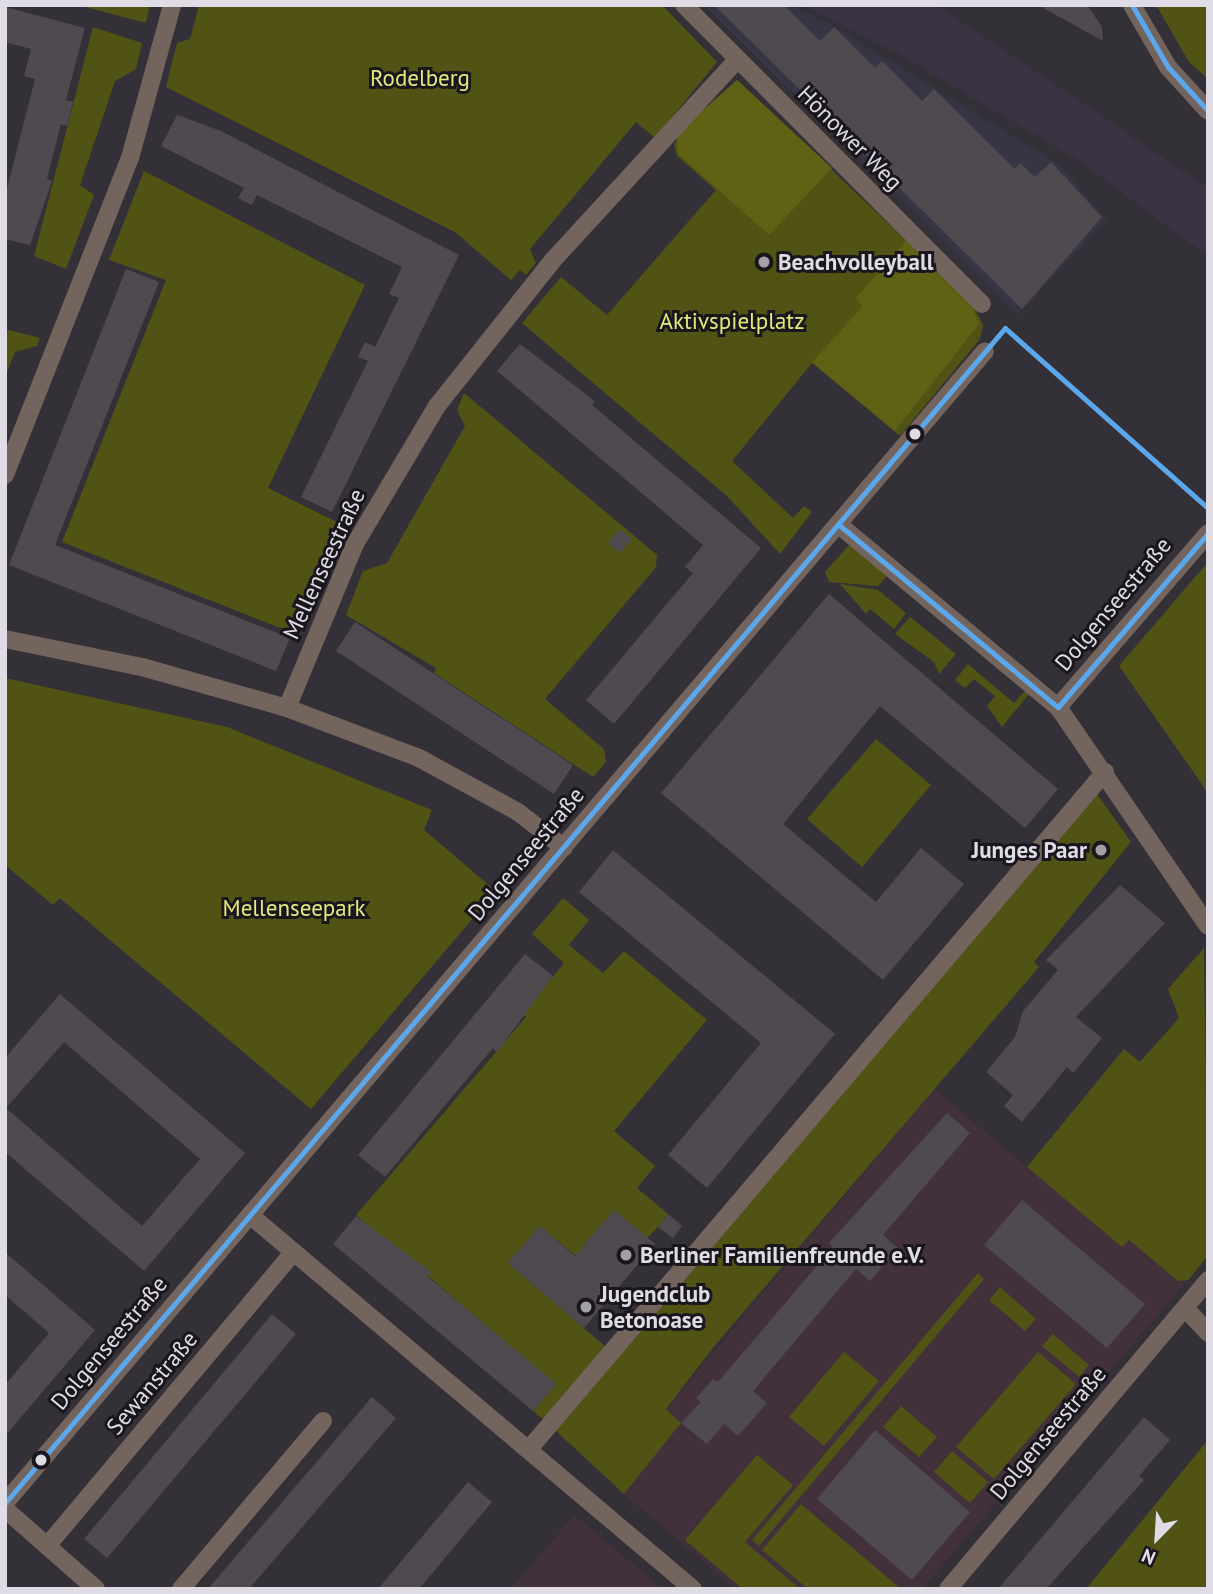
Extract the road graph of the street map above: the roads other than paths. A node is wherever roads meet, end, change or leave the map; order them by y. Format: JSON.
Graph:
{"nodes":[{"id":1,"x":172,"y":5,"type":"edge"},
{"id":2,"x":684,"y":5,"type":"edge"},
{"id":3,"x":1132,"y":5,"type":"edge"},
{"id":4,"x":737,"y":60,"type":"junction"},
{"id":5,"x":1208,"y":111,"type":"edge"},
{"id":6,"x":982,"y":304,"type":"dead end"},
{"id":7,"x":985,"y":351,"type":"dead end"},
{"id":8,"x":5,"y":475,"type":"edge"},
{"id":9,"x":838,"y":524,"type":"junction"},
{"id":10,"x":1208,"y":533,"type":"edge"},
{"id":11,"x":5,"y":639,"type":"edge"},
{"id":12,"x":1058,"y":707,"type":"junction"},
{"id":13,"x":287,"y":708,"type":"junction"},
{"id":14,"x":1105,"y":772,"type":"junction"},
{"id":15,"x":564,"y":848,"type":"junction"},
{"id":16,"x":1208,"y":926,"type":"edge"},
{"id":17,"x":251,"y":1216,"type":"junction"},
{"id":18,"x":294,"y":1252,"type":"junction"},
{"id":19,"x":1208,"y":1280,"type":"edge"},
{"id":20,"x":1185,"y":1308,"type":"junction"},
{"id":21,"x":1208,"y":1333,"type":"edge"},
{"id":22,"x":323,"y":1421,"type":"dead end"},
{"id":23,"x":529,"y":1449,"type":"junction"},
{"id":24,"x":5,"y":1503,"type":"edge"},
{"id":25,"x":5,"y":1509,"type":"edge"},
{"id":26,"x":47,"y":1546,"type":"junction"},
{"id":27,"x":96,"y":1589,"type":"edge"},
{"id":28,"x":181,"y":1589,"type":"edge"},
{"id":29,"x":693,"y":1589,"type":"edge"},
{"id":30,"x":948,"y":1589,"type":"edge"}],
"edges":[{"from":1,"to":8,"type":"street"},
{"from":2,"to":4,"type":"street","name":"Hönower Weg"},
{"from":3,"to":5,"type":"street"},
{"from":4,"to":6,"type":"street","name":"Hönower Weg"},
{"from":4,"to":13,"type":"street","name":"Mellenseestraße"},
{"from":7,"to":9,"type":"street","name":"Dolgenseestraße"},
{"from":9,"to":12,"type":"street","name":"Dolgenseestraße"},
{"from":9,"to":15,"type":"street","name":"Dolgenseestraße"},
{"from":10,"to":12,"type":"street","name":"Dolgenseestraße"},
{"from":11,"to":13,"type":"street"},
{"from":12,"to":14,"type":"street","name":"Dolgenseestraße"},
{"from":13,"to":15,"type":"street"},
{"from":14,"to":16,"type":"street","name":"Dolgenseestraße"},
{"from":14,"to":23,"type":"street"},
{"from":15,"to":17,"type":"street","name":"Dolgenseestraße"},
{"from":17,"to":18,"type":"street"},
{"from":17,"to":24,"type":"street","name":"Dolgenseestraße"},
{"from":18,"to":23,"type":"street"},
{"from":18,"to":26,"type":"street","name":"Sewanstraße"},
{"from":19,"to":20,"type":"street","name":"Dolgenseestraße"},
{"from":20,"to":21,"type":"street"},
{"from":20,"to":30,"type":"street","name":"Dolgenseestraße"},
{"from":22,"to":28,"type":"street"},
{"from":23,"to":29,"type":"street"},
{"from":25,"to":26,"type":"street"},
{"from":26,"to":27,"type":"street"}]}
